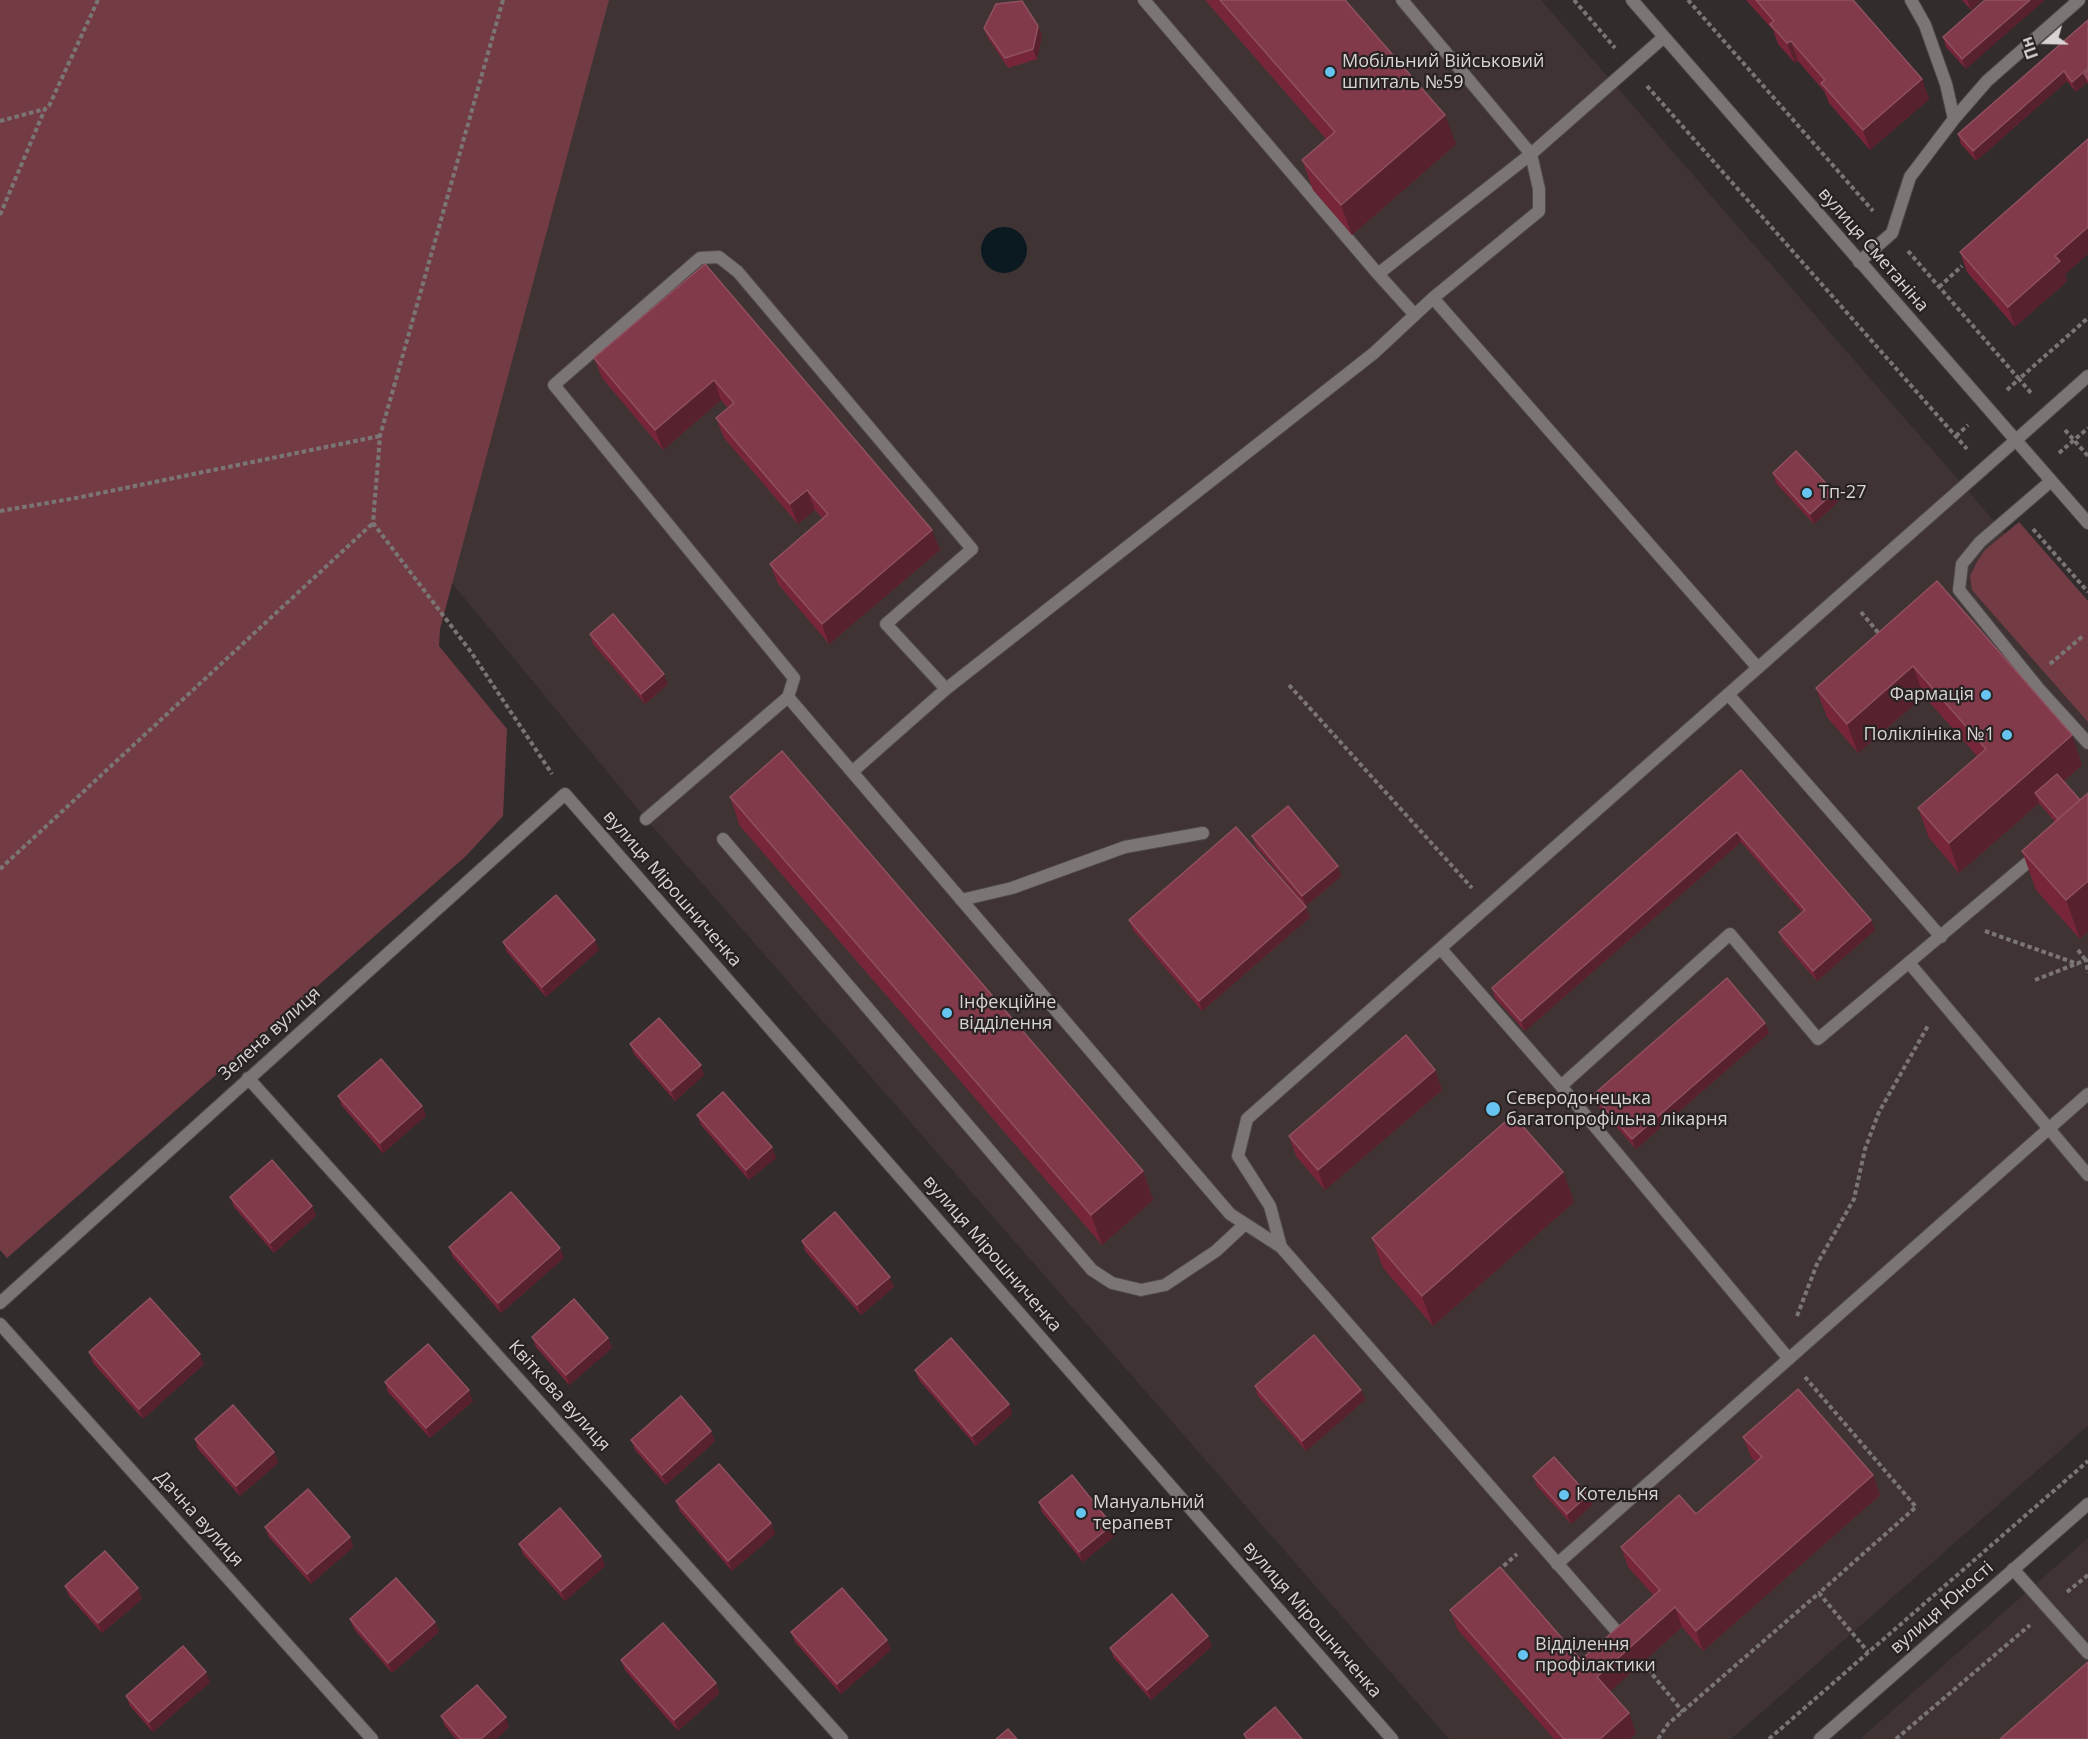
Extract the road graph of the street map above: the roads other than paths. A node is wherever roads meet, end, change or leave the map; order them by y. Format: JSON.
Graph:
{"nodes":[{"id":1,"x":1144,"y":0,"type":"edge"},
{"id":2,"x":1402,"y":0,"type":"edge"},
{"id":3,"x":1632,"y":0,"type":"edge"},
{"id":4,"x":1911,"y":0,"type":"edge"},
{"id":5,"x":2079,"y":0,"type":"edge"},
{"id":6,"x":1664,"y":37,"type":"junction"},
{"id":7,"x":1954,"y":119,"type":"junction"},
{"id":8,"x":1531,"y":154,"type":"junction"},
{"id":9,"x":1860,"y":262,"type":"junction"},
{"id":10,"x":1378,"y":274,"type":"junction"},
{"id":11,"x":1433,"y":298,"type":"junction"},
{"id":12,"x":1414,"y":315,"type":"junction"},
{"id":13,"x":2088,"y":376,"type":"edge"},
{"id":14,"x":2016,"y":440,"type":"junction"},
{"id":15,"x":2051,"y":481,"type":"junction"},
{"id":16,"x":2088,"y":524,"type":"edge"},
{"id":17,"x":1758,"y":668,"type":"junction"},
{"id":18,"x":946,"y":689,"type":"junction"},
{"id":19,"x":1728,"y":694,"type":"junction"},
{"id":20,"x":788,"y":697,"type":"junction"},
{"id":21,"x":2088,"y":743,"type":"edge"},
{"id":22,"x":852,"y":772,"type":"junction"},
{"id":23,"x":565,"y":794,"type":"joint"},
{"id":24,"x":646,"y":819,"type":"dead end"},
{"id":25,"x":1203,"y":833,"type":"dead end"},
{"id":26,"x":723,"y":839,"type":"dead end"},
{"id":27,"x":2045,"y":848,"type":"edge"},
{"id":28,"x":961,"y":900,"type":"junction"},
{"id":29,"x":1941,"y":937,"type":"junction"},
{"id":30,"x":1441,"y":949,"type":"junction"},
{"id":31,"x":1910,"y":964,"type":"junction"},
{"id":32,"x":248,"y":1078,"type":"junction"},
{"id":33,"x":1561,"y":1086,"type":"junction"},
{"id":34,"x":2088,"y":1094,"type":"edge"},
{"id":35,"x":2048,"y":1130,"type":"junction"},
{"id":36,"x":2088,"y":1175,"type":"edge"},
{"id":37,"x":1245,"y":1224,"type":"junction"},
{"id":38,"x":1281,"y":1246,"type":"junction"},
{"id":39,"x":0,"y":1304,"type":"edge"},
{"id":40,"x":0,"y":1324,"type":"edge"},
{"id":41,"x":1789,"y":1359,"type":"junction"},
{"id":42,"x":2088,"y":1504,"type":"edge"},
{"id":43,"x":1557,"y":1564,"type":"junction"},
{"id":44,"x":2013,"y":1569,"type":"junction"},
{"id":45,"x":1629,"y":1645,"type":"edge"},
{"id":46,"x":2088,"y":1653,"type":"edge"},
{"id":47,"x":372,"y":1739,"type":"edge"},
{"id":48,"x":842,"y":1739,"type":"edge"},
{"id":49,"x":1392,"y":1739,"type":"edge"},
{"id":50,"x":1820,"y":1739,"type":"edge"}],
"edges":[{"from":1,"to":10,"type":"street"},
{"from":2,"to":8,"type":"street"},
{"from":3,"to":6,"type":"street","name":"вулиця Сметаніна"},
{"from":4,"to":7,"type":"street"},
{"from":5,"to":7,"type":"street"},
{"from":6,"to":8,"type":"street"},
{"from":6,"to":9,"type":"street","name":"вулиця Сметаніна"},
{"from":7,"to":9,"type":"street"},
{"from":8,"to":10,"type":"street"},
{"from":8,"to":11,"type":"street"},
{"from":9,"to":14,"type":"street","name":"вулиця Сметаніна"},
{"from":10,"to":12,"type":"street"},
{"from":11,"to":12,"type":"street"},
{"from":11,"to":17,"type":"street"},
{"from":12,"to":18,"type":"street"},
{"from":13,"to":14,"type":"street"},
{"from":14,"to":15,"type":"street","name":"вулиця Сметаніна"},
{"from":14,"to":17,"type":"street"},
{"from":15,"to":16,"type":"street","name":"вулиця Сметаніна"},
{"from":15,"to":21,"type":"street"},
{"from":17,"to":19,"type":"street"},
{"from":18,"to":20,"type":"street"},
{"from":18,"to":22,"type":"street"},
{"from":19,"to":29,"type":"street"},
{"from":19,"to":30,"type":"street"},
{"from":20,"to":22,"type":"street"},
{"from":20,"to":24,"type":"street"},
{"from":22,"to":28,"type":"street"},
{"from":23,"to":32,"type":"street","name":"Зелена вулиця"},
{"from":23,"to":49,"type":"street","name":"вулиця Мірошниченка"},
{"from":25,"to":28,"type":"street"},
{"from":26,"to":37,"type":"street"},
{"from":27,"to":29,"type":"street"},
{"from":28,"to":37,"type":"street"},
{"from":29,"to":31,"type":"street"},
{"from":30,"to":33,"type":"street"},
{"from":30,"to":38,"type":"street"},
{"from":31,"to":33,"type":"street"},
{"from":31,"to":35,"type":"street"},
{"from":32,"to":39,"type":"street","name":"Зелена вулиця"},
{"from":32,"to":48,"type":"street","name":"Квіткова вулиця"},
{"from":33,"to":41,"type":"street"},
{"from":34,"to":35,"type":"street"},
{"from":35,"to":36,"type":"street"},
{"from":35,"to":41,"type":"street"},
{"from":37,"to":38,"type":"street"},
{"from":38,"to":43,"type":"street"},
{"from":40,"to":47,"type":"street","name":"Дачна вулиця"},
{"from":41,"to":43,"type":"street"},
{"from":42,"to":44,"type":"street","name":"вулиця Юності"},
{"from":43,"to":45,"type":"street"},
{"from":44,"to":46,"type":"street"},
{"from":44,"to":50,"type":"street","name":"вулиця Юності"}]}
